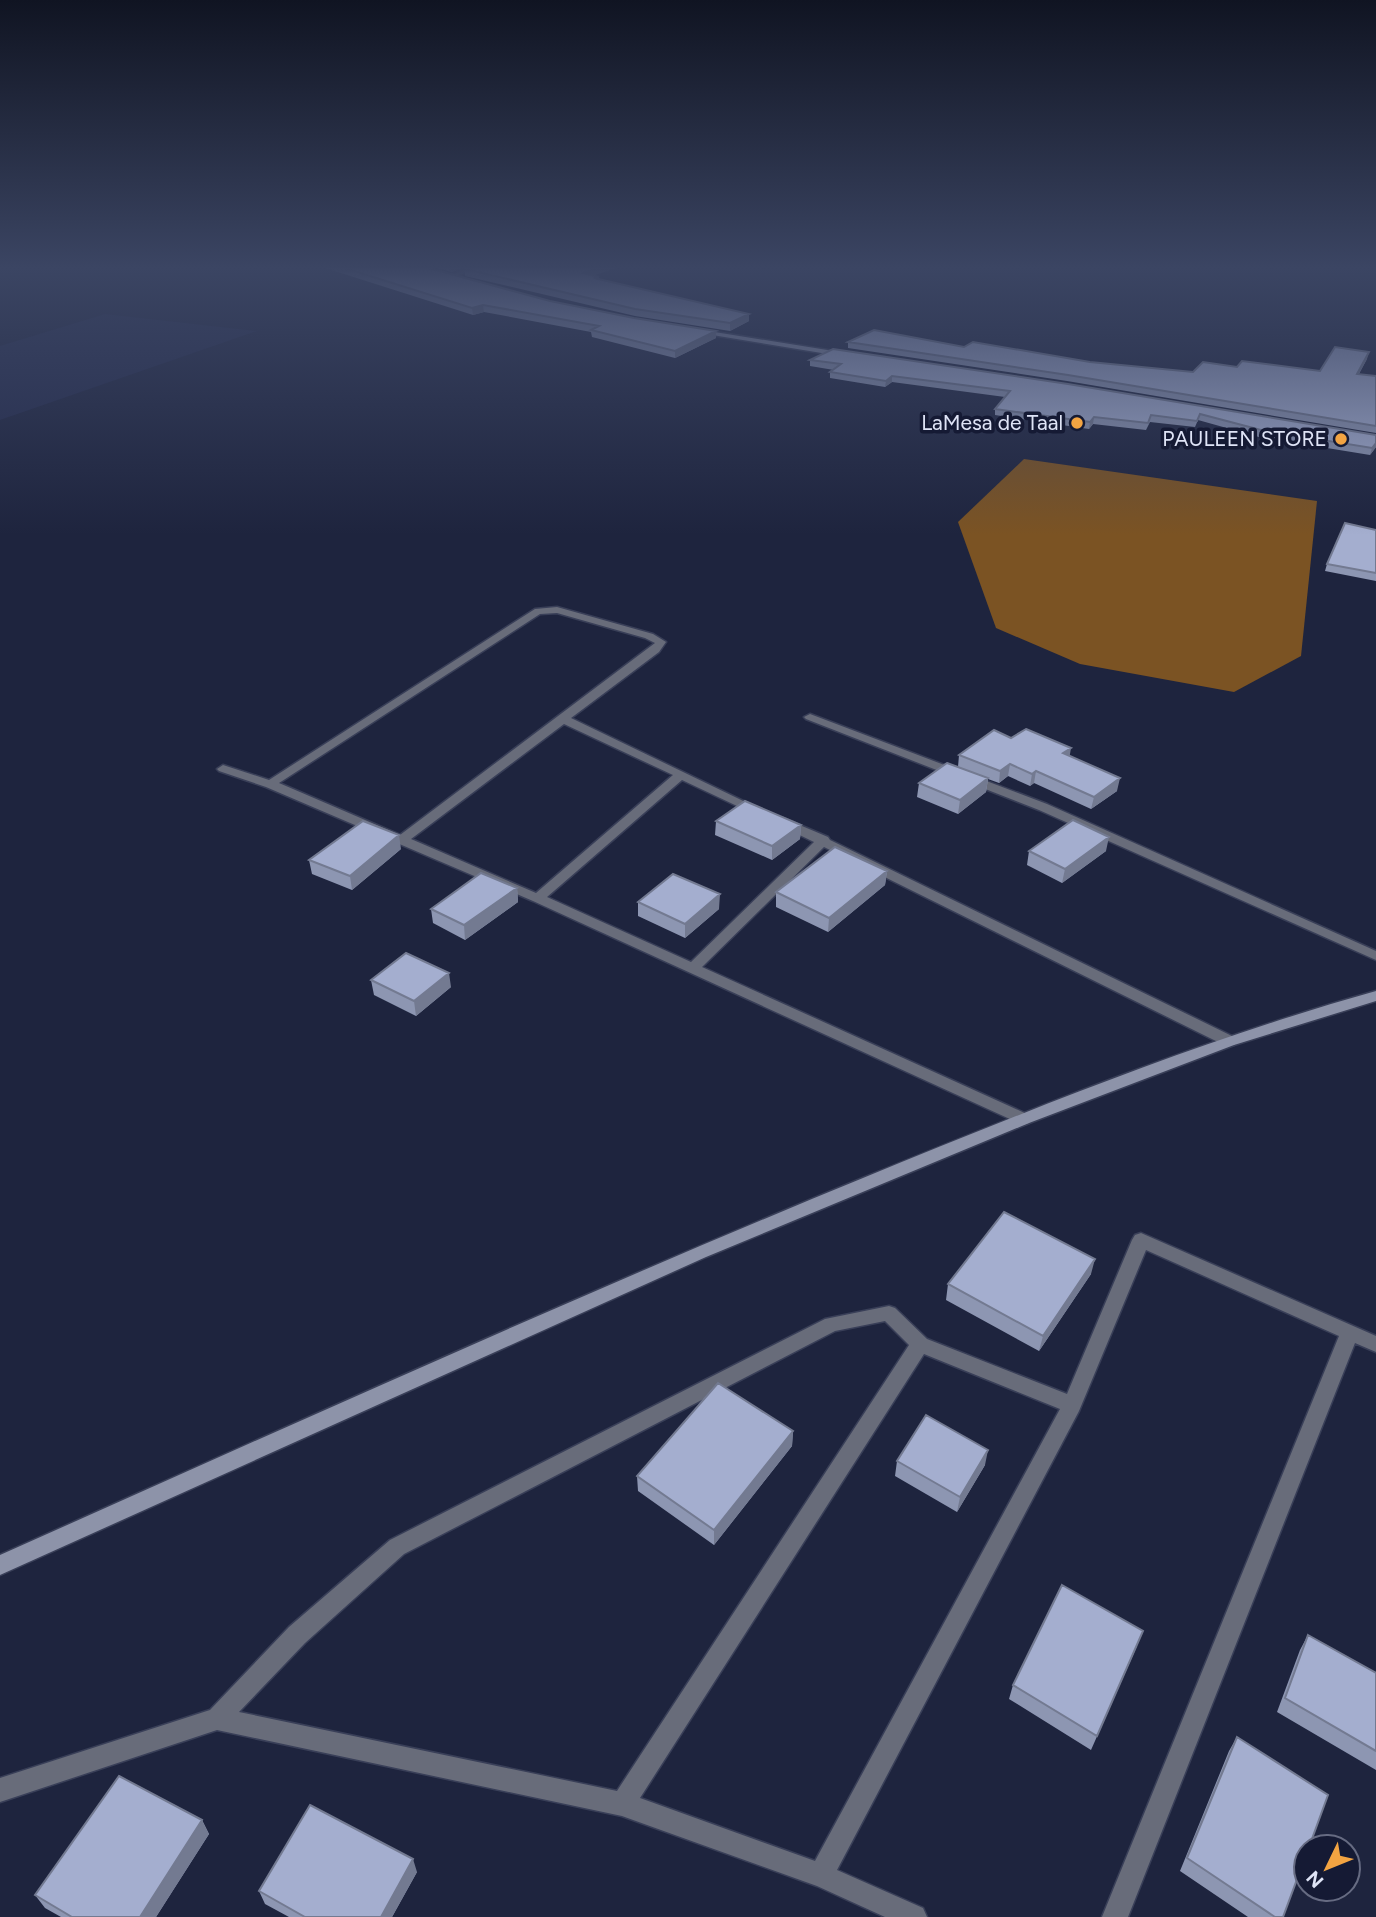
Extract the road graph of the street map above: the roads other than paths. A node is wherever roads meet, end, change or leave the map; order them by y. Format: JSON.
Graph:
{"nodes":[{"id":1,"x":850,"y":355,"type":"edge"},
{"id":2,"x":853,"y":356,"type":"edge"},
{"id":3,"x":810,"y":717,"type":"dead end"},
{"id":4,"x":563,"y":719,"type":"junction"},
{"id":5,"x":223,"y":769,"type":"dead end"},
{"id":6,"x":679,"y":776,"type":"junction"},
{"id":7,"x":270,"y":784,"type":"junction"},
{"id":8,"x":402,"y":839,"type":"junction"},
{"id":9,"x":824,"y":840,"type":"junction"},
{"id":10,"x":538,"y":898,"type":"junction"},
{"id":11,"x":1376,"y":957,"type":"edge"},
{"id":12,"x":692,"y":969,"type":"junction"},
{"id":13,"x":1376,"y":996,"type":"edge"},
{"id":14,"x":1229,"y":1041,"type":"junction"},
{"id":15,"x":1023,"y":1119,"type":"junction"},
{"id":16,"x":1350,"y":1332,"type":"junction"},
{"id":17,"x":920,"y":1344,"type":"junction"},
{"id":18,"x":1376,"y":1344,"type":"edge"},
{"id":19,"x":1072,"y":1405,"type":"junction"},
{"id":20,"x":0,"y":1565,"type":"edge"},
{"id":21,"x":217,"y":1719,"type":"junction"},
{"id":22,"x":0,"y":1790,"type":"edge"},
{"id":23,"x":622,"y":1804,"type":"junction"},
{"id":24,"x":821,"y":1875,"type":"junction"},
{"id":25,"x":914,"y":1917,"type":"edge"},
{"id":26,"x":1115,"y":1917,"type":"edge"}],
"edges":[{"from":1,"to":2,"type":"street"},
{"from":3,"to":11,"type":"street"},
{"from":4,"to":6,"type":"street"},
{"from":4,"to":7,"type":"street"},
{"from":4,"to":8,"type":"street"},
{"from":5,"to":7,"type":"street"},
{"from":6,"to":9,"type":"street"},
{"from":6,"to":10,"type":"street"},
{"from":7,"to":8,"type":"street"},
{"from":8,"to":10,"type":"street"},
{"from":9,"to":12,"type":"street"},
{"from":9,"to":14,"type":"street"},
{"from":10,"to":12,"type":"street"},
{"from":12,"to":15,"type":"street"},
{"from":13,"to":14,"type":"street"},
{"from":14,"to":15,"type":"street"},
{"from":15,"to":20,"type":"street"},
{"from":16,"to":18,"type":"street"},
{"from":16,"to":19,"type":"street"},
{"from":16,"to":26,"type":"street"},
{"from":17,"to":19,"type":"street"},
{"from":17,"to":21,"type":"street"},
{"from":17,"to":23,"type":"street"},
{"from":19,"to":24,"type":"street"},
{"from":21,"to":22,"type":"street"},
{"from":21,"to":23,"type":"street"},
{"from":23,"to":24,"type":"street"},
{"from":24,"to":25,"type":"street"}]}
